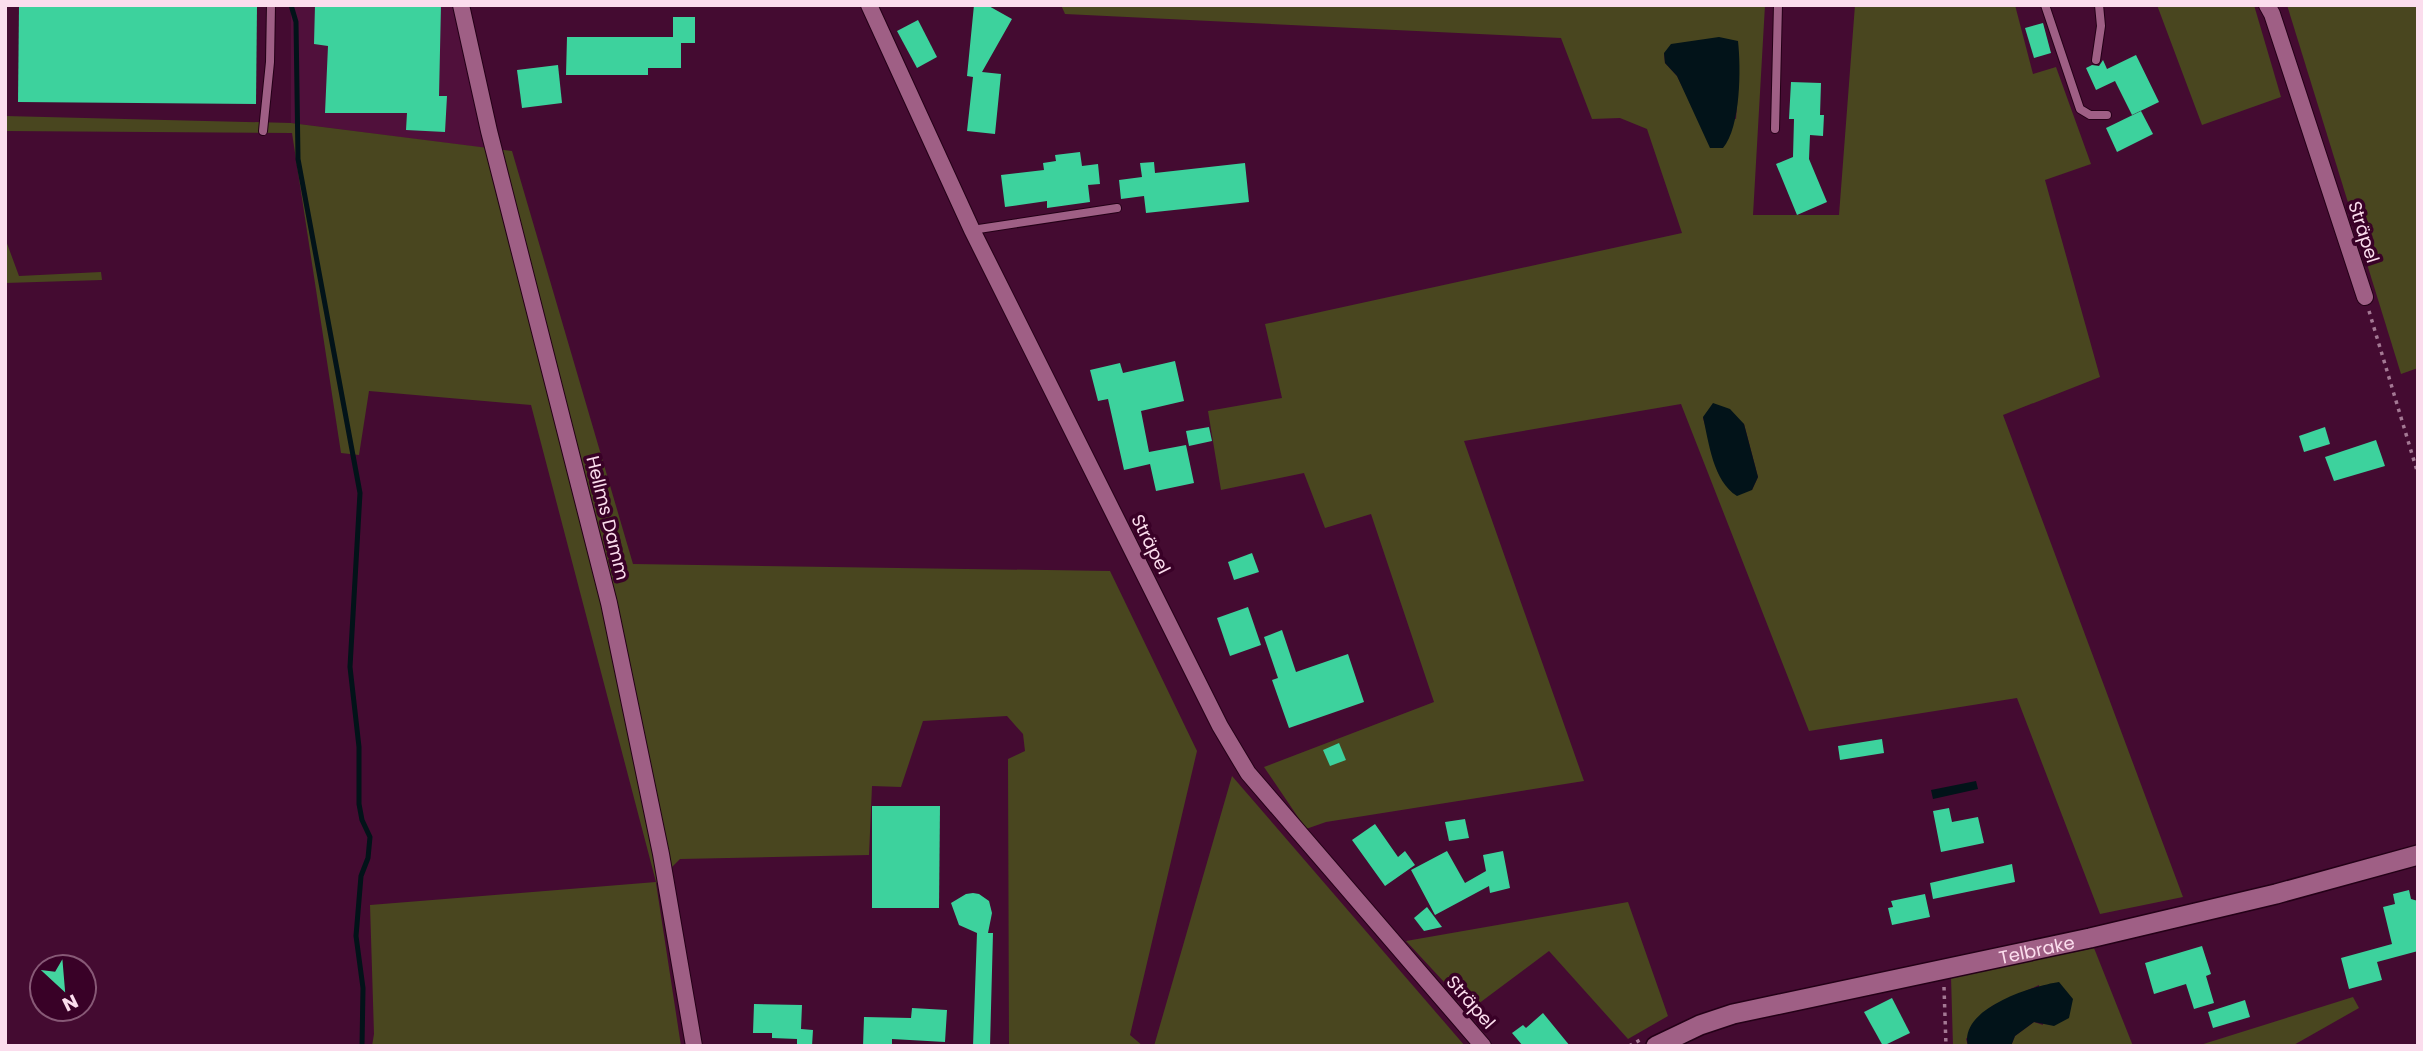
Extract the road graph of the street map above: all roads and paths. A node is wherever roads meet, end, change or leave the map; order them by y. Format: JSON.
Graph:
{"nodes":[{"id":1,"x":271,"y":5,"type":"edge"},
{"id":2,"x":461,"y":5,"type":"edge"},
{"id":3,"x":869,"y":5,"type":"edge"},
{"id":4,"x":1778,"y":5,"type":"edge"},
{"id":5,"x":2045,"y":5,"type":"edge"},
{"id":6,"x":2099,"y":5,"type":"edge"},
{"id":7,"x":2267,"y":5,"type":"edge"},
{"id":8,"x":2096,"y":60,"type":"dead end"},
{"id":9,"x":2107,"y":114,"type":"dead end"},
{"id":10,"x":1775,"y":129,"type":"dead end"},
{"id":11,"x":263,"y":131,"type":"dead end"},
{"id":12,"x":1117,"y":208,"type":"dead end"},
{"id":13,"x":972,"y":230,"type":"junction"},
{"id":14,"x":2365,"y":297,"type":"joint"},
{"id":15,"x":2418,"y":474,"type":"edge"},
{"id":16,"x":2418,"y":855,"type":"edge"},
{"id":17,"x":1943,"y":968,"type":"junction"},
{"id":18,"x":694,"y":1046,"type":"edge"},
{"id":19,"x":1483,"y":1046,"type":"edge"},
{"id":20,"x":1656,"y":1046,"type":"edge"},
{"id":21,"x":1945,"y":1046,"type":"edge"}],
"edges":[{"from":1,"to":11,"type":"lane"},
{"from":2,"to":18,"type":"street","name":"Hellms Damm"},
{"from":3,"to":13,"type":"street","name":"Sträpel"},
{"from":4,"to":10,"type":"lane"},
{"from":5,"to":9,"type":"lane"},
{"from":6,"to":8,"type":"lane"},
{"from":7,"to":14,"type":"street","name":"Sträpel"},
{"from":12,"to":13,"type":"lane"},
{"from":13,"to":19,"type":"street","name":"Sträpel"},
{"from":14,"to":15,"type":"path"},
{"from":16,"to":17,"type":"street","name":"Telbrake"},
{"from":17,"to":20,"type":"street","name":"Telbrake"},
{"from":17,"to":21,"type":"path"}]}
